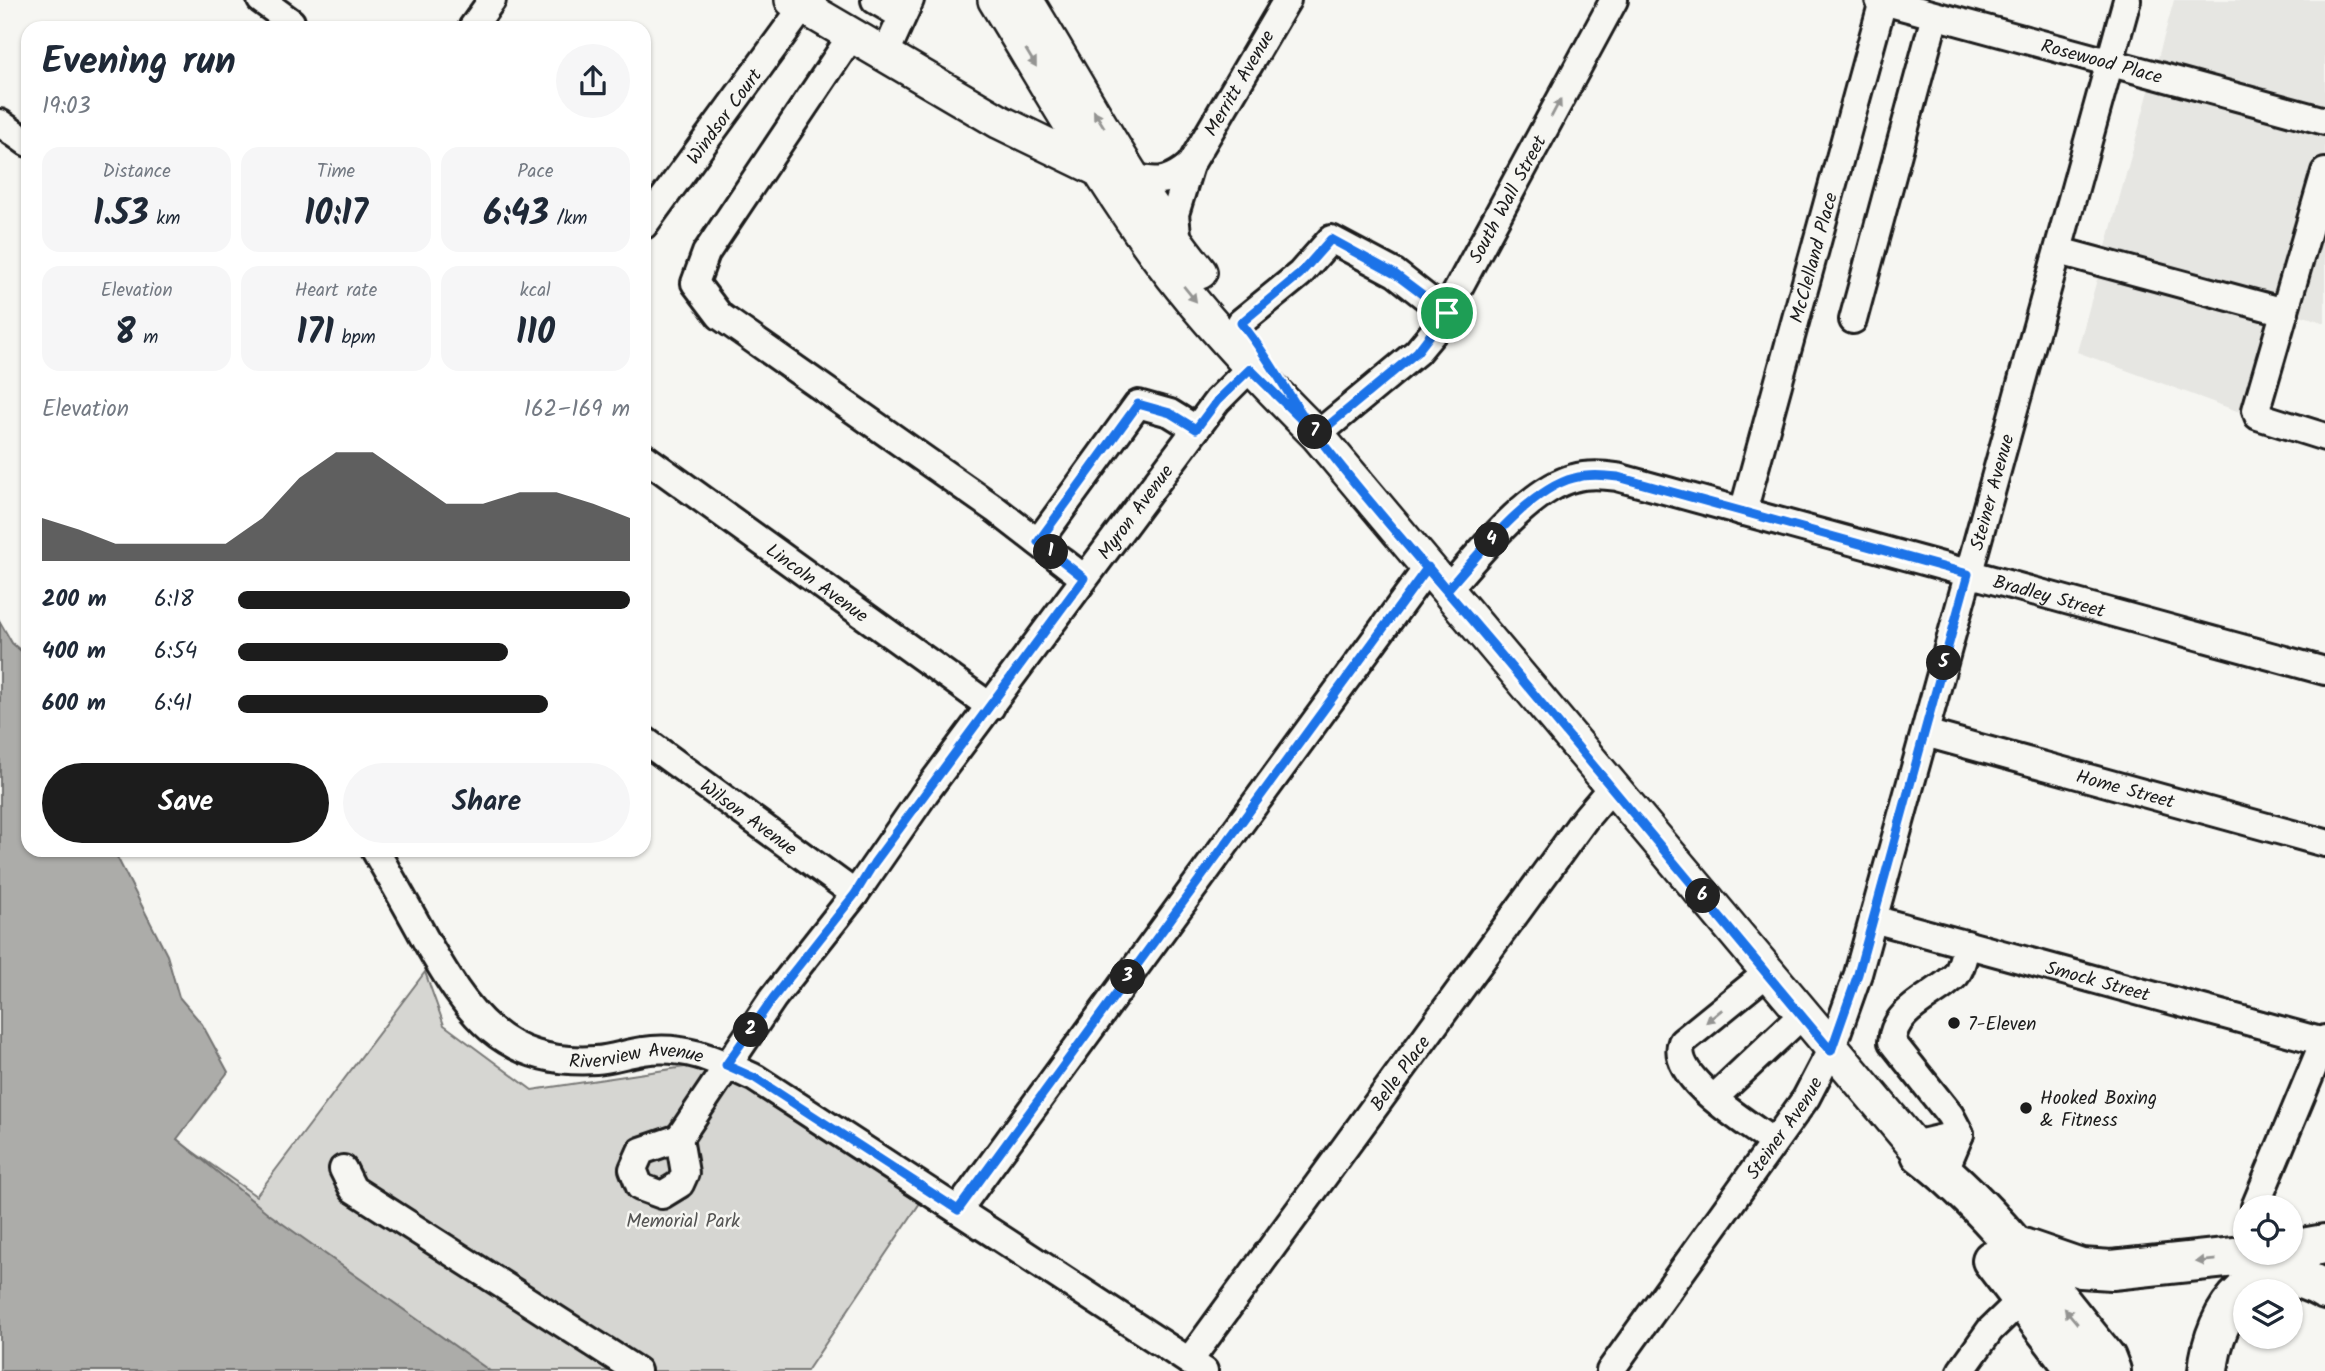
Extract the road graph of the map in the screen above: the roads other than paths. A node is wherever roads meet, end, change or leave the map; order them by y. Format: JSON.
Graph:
{"nodes":[{"id":1,"x":261,"y":0,"type":"edge"},
{"id":2,"x":492,"y":0,"type":"edge"},
{"id":3,"x":995,"y":0,"type":"edge"},
{"id":4,"x":1026,"y":0,"type":"edge"},
{"id":5,"x":1287,"y":0,"type":"edge"},
{"id":6,"x":1614,"y":0,"type":"edge"},
{"id":7,"x":2127,"y":0,"type":"edge"},
{"id":8,"x":1881,"y":1,"type":"edge"},
{"id":9,"x":801,"y":2,"type":"edge"},
{"id":10,"x":892,"y":4,"type":"edge"},
{"id":11,"x":1936,"y":16,"type":"junction"},
{"id":12,"x":289,"y":21,"type":"edge"},
{"id":13,"x":477,"y":21,"type":"edge"},
{"id":14,"x":852,"y":35,"type":"junction"},
{"id":15,"x":885,"y":55,"type":"junction"},
{"id":16,"x":2109,"y":64,"type":"junction"},
{"id":17,"x":2325,"y":121,"type":"edge"},
{"id":18,"x":1000,"y":122,"type":"junction"},
{"id":19,"x":0,"y":123,"type":"edge"},
{"id":20,"x":21,"y":138,"type":"edge"},
{"id":21,"x":1190,"y":165,"type":"junction"},
{"id":22,"x":1099,"y":171,"type":"junction"},
{"id":23,"x":2325,"y":172,"type":"edge"},
{"id":24,"x":1134,"y":177,"type":"junction"},
{"id":25,"x":651,"y":215,"type":"edge"},
{"id":26,"x":1162,"y":243,"type":"junction"},
{"id":27,"x":2059,"y":251,"type":"junction"},
{"id":28,"x":2285,"y":312,"type":"junction"},
{"id":29,"x":1447,"y":313,"type":"junction"},
{"id":30,"x":1853,"y":320,"type":"dead end"},
{"id":31,"x":1241,"y":323,"type":"junction"},
{"id":32,"x":1250,"y":369,"type":"junction"},
{"id":33,"x":1196,"y":429,"type":"junction"},
{"id":34,"x":1317,"y":435,"type":"junction"},
{"id":35,"x":2325,"y":437,"type":"edge"},
{"id":36,"x":651,"y":462,"type":"edge"},
{"id":37,"x":1743,"y":512,"type":"junction"},
{"id":38,"x":1038,"y":542,"type":"junction"},
{"id":39,"x":1968,"y":574,"type":"junction"},
{"id":40,"x":1084,"y":578,"type":"junction"},
{"id":41,"x":1437,"y":579,"type":"junction"},
{"id":42,"x":2325,"y":671,"type":"edge"},
{"id":43,"x":991,"y":707,"type":"junction"},
{"id":44,"x":1925,"y":733,"type":"junction"},
{"id":45,"x":651,"y":745,"type":"edge"},
{"id":46,"x":1612,"y":787,"type":"junction"},
{"id":47,"x":2325,"y":843,"type":"edge"},
{"id":48,"x":379,"y":857,"type":"edge"},
{"id":49,"x":855,"y":894,"type":"junction"},
{"id":50,"x":1873,"y":919,"type":"junction"},
{"id":51,"x":1967,"y":944,"type":"junction"},
{"id":52,"x":1767,"y":972,"type":"junction"},
{"id":53,"x":1802,"y":1015,"type":"junction"},
{"id":54,"x":2324,"y":1041,"type":"edge"},
{"id":55,"x":1831,"y":1051,"type":"junction"},
{"id":56,"x":726,"y":1065,"type":"junction"},
{"id":57,"x":1714,"y":1098,"type":"junction"},
{"id":58,"x":1960,"y":1134,"type":"junction"},
{"id":59,"x":679,"y":1138,"type":"dead end"},
{"id":60,"x":1773,"y":1142,"type":"junction"},
{"id":61,"x":1926,"y":1157,"type":"junction"},
{"id":62,"x":343,"y":1169,"type":"dead end"},
{"id":63,"x":2260,"y":1195,"type":"edge"},
{"id":64,"x":958,"y":1210,"type":"junction"},
{"id":65,"x":2011,"y":1244,"type":"junction"},
{"id":66,"x":2325,"y":1244,"type":"edge"},
{"id":67,"x":2303,"y":1248,"type":"edge"},
{"id":68,"x":2233,"y":1257,"type":"edge"},
{"id":69,"x":2325,"y":1290,"type":"edge"},
{"id":70,"x":2022,"y":1299,"type":"junction"},
{"id":71,"x":1196,"y":1366,"type":"edge"},
{"id":72,"x":2104,"y":1368,"type":"edge"},
{"id":73,"x":1963,"y":1370,"type":"edge"},
{"id":74,"x":637,"y":1371,"type":"edge"},
{"id":75,"x":1610,"y":1371,"type":"edge"},
{"id":76,"x":2208,"y":1371,"type":"edge"}],
"edges":[{"from":1,"to":12,"type":"street"},
{"from":2,"to":13,"type":"street"},
{"from":3,"to":22,"type":"main road","one_way":true},
{"from":24,"to":4,"type":"main road","one_way":true},
{"from":5,"to":21,"type":"street","name":"Merritt Avenue"},
{"from":29,"to":6,"type":"street","name":"South Wall Street","one_way":true},
{"from":7,"to":16,"type":"street","name":"Steiner Avenue"},
{"from":8,"to":11,"type":"street","name":"Rosewood Place"},
{"from":8,"to":37,"type":"street","name":"McClelland Place"},
{"from":9,"to":14,"type":"main road"},
{"from":9,"to":25,"type":"street","name":"Windsor Court"},
{"from":10,"to":15,"type":"street"},
{"from":11,"to":16,"type":"street","name":"Rosewood Place"},
{"from":11,"to":30,"type":"street"},
{"from":14,"to":15,"type":"main road"},
{"from":14,"to":38,"type":"street"},
{"from":15,"to":18,"type":"main road"},
{"from":16,"to":17,"type":"street","name":"Rosewood Place"},
{"from":16,"to":27,"type":"street","name":"Steiner Avenue"},
{"from":18,"to":22,"type":"main road"},
{"from":18,"to":26,"type":"main road"},
{"from":19,"to":20,"type":"street"},
{"from":21,"to":24,"type":"street","name":"Merritt Avenue"},
{"from":21,"to":26,"type":"street","name":"Merritt Avenue"},
{"from":22,"to":26,"type":"main road"},
{"from":23,"to":28,"type":"street"},
{"from":24,"to":26,"type":"main road"},
{"from":26,"to":31,"type":"main road"},
{"from":26,"to":32,"type":"main road","one_way":true},
{"from":27,"to":28,"type":"street"},
{"from":27,"to":39,"type":"street","name":"Steiner Avenue"},
{"from":28,"to":35,"type":"street"},
{"from":29,"to":31,"type":"street"},
{"from":29,"to":34,"type":"street","name":"South Wall Street"},
{"from":31,"to":34,"type":"main road"},
{"from":32,"to":33,"type":"street","name":"Myron Avenue"},
{"from":32,"to":34,"type":"main road"},
{"from":33,"to":38,"type":"street"},
{"from":33,"to":40,"type":"street","name":"Myron Avenue"},
{"from":34,"to":41,"type":"main road"},
{"from":36,"to":43,"type":"street","name":"Lincoln Avenue"},
{"from":37,"to":39,"type":"street","name":"Bradley Street"},
{"from":37,"to":41,"type":"street","name":"Bradley Street"},
{"from":38,"to":40,"type":"street"},
{"from":39,"to":42,"type":"street","name":"Bradley Street"},
{"from":39,"to":44,"type":"street","name":"Steiner Avenue"},
{"from":40,"to":43,"type":"street","name":"Myron Avenue"},
{"from":41,"to":46,"type":"main road"},
{"from":41,"to":64,"type":"street","name":"Bradley Street"},
{"from":43,"to":49,"type":"street","name":"Myron Avenue"},
{"from":44,"to":47,"type":"street","name":"Home Street"},
{"from":44,"to":50,"type":"street","name":"Steiner Avenue"},
{"from":45,"to":49,"type":"street","name":"Wilson Avenue"},
{"from":46,"to":52,"type":"main road"},
{"from":46,"to":71,"type":"street","name":"Belle Place"},
{"from":48,"to":56,"type":"street","name":"Riverview Avenue"},
{"from":49,"to":56,"type":"street","name":"Myron Avenue"},
{"from":50,"to":51,"type":"street","name":"Smock Street"},
{"from":50,"to":55,"type":"street","name":"Steiner Avenue"},
{"from":51,"to":54,"type":"street","name":"Smock Street"},
{"from":51,"to":58,"type":"street"},
{"from":52,"to":53,"type":"main road"},
{"from":52,"to":57,"type":"street","one_way":true},
{"from":53,"to":55,"type":"main road"},
{"from":53,"to":57,"type":"street"},
{"from":54,"to":63,"type":"street"},
{"from":55,"to":60,"type":"street","name":"Steiner Avenue"},
{"from":55,"to":61,"type":"main road"},
{"from":56,"to":59,"type":"street","name":"Myron Avenue"},
{"from":56,"to":64,"type":"street","name":"Riverview Avenue"},
{"from":57,"to":60,"type":"street"},
{"from":58,"to":61,"type":"street"},
{"from":58,"to":61,"type":"street"},
{"from":60,"to":75,"type":"street","name":"Steiner Avenue"},
{"from":61,"to":65,"type":"highway"},
{"from":61,"to":70,"type":"highway"},
{"from":62,"to":74,"type":"street"},
{"from":64,"to":71,"type":"street","name":"Riverview Avenue"},
{"from":68,"to":65,"type":"highway","one_way":true},
{"from":72,"to":65,"type":"highway","one_way":true},
{"from":66,"to":67,"type":"highway"},
{"from":69,"to":76,"type":"highway"},
{"from":70,"to":72,"type":"highway"},
{"from":70,"to":73,"type":"street"}]}
